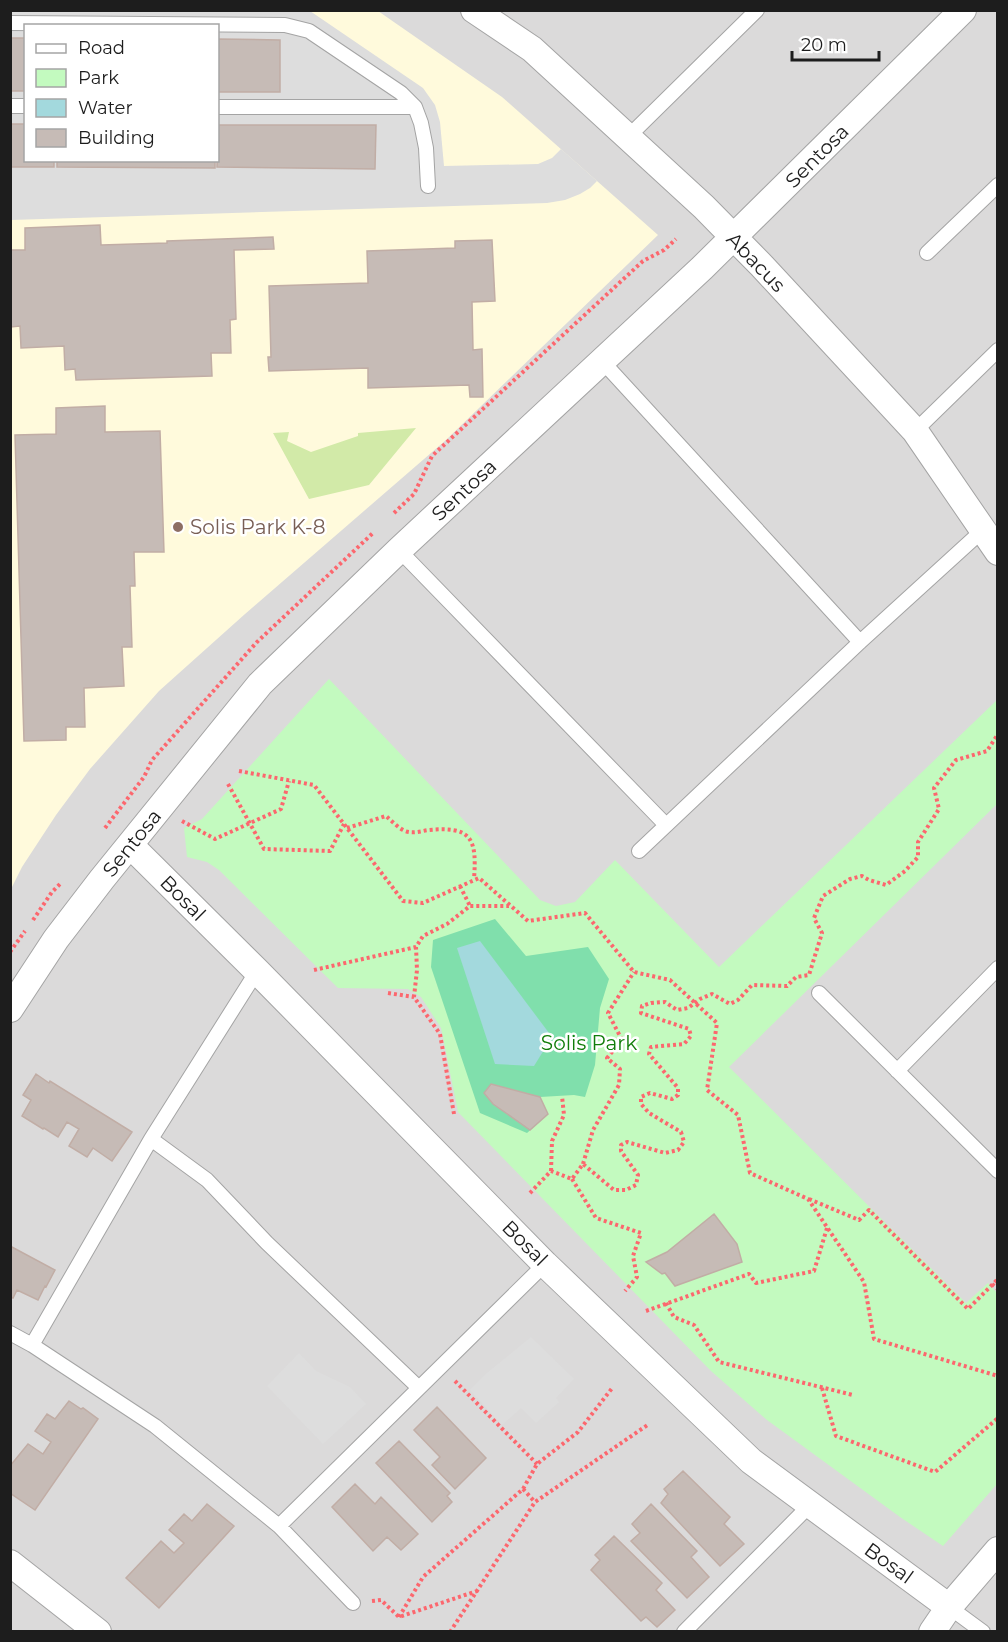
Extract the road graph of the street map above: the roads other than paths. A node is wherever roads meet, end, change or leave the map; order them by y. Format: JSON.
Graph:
{"nodes":[{"id":1,"x":474,"y":10,"type":"edge"},
{"id":2,"x":757,"y":10,"type":"edge"},
{"id":3,"x":963,"y":10,"type":"edge"},
{"id":4,"x":10,"y":22,"type":"edge"},
{"id":5,"x":193,"y":24,"type":"edge"},
{"id":6,"x":219,"y":24,"type":"edge"},
{"id":7,"x":219,"y":107,"type":"edge"},
{"id":8,"x":415,"y":107,"type":"junction"},
{"id":9,"x":628,"y":137,"type":"junction"},
{"id":10,"x":998,"y":185,"type":"edge"},
{"id":11,"x":428,"y":186,"type":"dead end"},
{"id":12,"x":732,"y":238,"type":"junction"},
{"id":13,"x":927,"y":254,"type":"dead end"},
{"id":14,"x":998,"y":350,"type":"edge"},
{"id":15,"x":602,"y":362,"type":"junction"},
{"id":16,"x":915,"y":431,"type":"junction"},
{"id":17,"x":983,"y":530,"type":"junction"},
{"id":18,"x":399,"y":550,"type":"junction"},
{"id":19,"x":998,"y":552,"type":"edge"},
{"id":20,"x":860,"y":642,"type":"junction"},
{"id":21,"x":666,"y":825,"type":"junction"},
{"id":22,"x":130,"y":845,"type":"junction"},
{"id":23,"x":639,"y":851,"type":"dead end"},
{"id":24,"x":998,"y":968,"type":"edge"},
{"id":25,"x":257,"y":971,"type":"junction"},
{"id":26,"x":819,"y":993,"type":"dead end"},
{"id":27,"x":10,"y":1010,"type":"edge"},
{"id":28,"x":897,"y":1071,"type":"junction"},
{"id":29,"x":151,"y":1139,"type":"junction"},
{"id":30,"x":998,"y":1171,"type":"edge"},
{"id":31,"x":545,"y":1264,"type":"junction"},
{"id":32,"x":10,"y":1333,"type":"edge"},
{"id":33,"x":32,"y":1345,"type":"junction"},
{"id":34,"x":419,"y":1388,"type":"junction"},
{"id":35,"x":810,"y":1505,"type":"junction"},
{"id":36,"x":279,"y":1526,"type":"junction"},
{"id":37,"x":998,"y":1550,"type":"edge"},
{"id":38,"x":10,"y":1563,"type":"edge"},
{"id":39,"x":353,"y":1603,"type":"road end"},
{"id":40,"x":950,"y":1607,"type":"junction"},
{"id":41,"x":98,"y":1632,"type":"edge"},
{"id":42,"x":684,"y":1632,"type":"edge"},
{"id":43,"x":932,"y":1632,"type":"edge"},
{"id":44,"x":983,"y":1632,"type":"edge"}],
"edges":[{"from":1,"to":9,"type":"street","name":"Abacus"},
{"from":2,"to":9,"type":"lane"},
{"from":3,"to":12,"type":"street","name":"Sentosa"},
{"from":4,"to":5,"type":"lane"},
{"from":6,"to":8,"type":"lane"},
{"from":7,"to":8,"type":"lane"},
{"from":8,"to":11,"type":"lane"},
{"from":9,"to":12,"type":"street","name":"Abacus"},
{"from":10,"to":13,"type":"lane"},
{"from":12,"to":15,"type":"street","name":"Sentosa"},
{"from":12,"to":16,"type":"street","name":"Abacus"},
{"from":14,"to":16,"type":"lane"},
{"from":15,"to":18,"type":"street","name":"Sentosa"},
{"from":15,"to":20,"type":"lane"},
{"from":16,"to":17,"type":"street","name":"Abacus"},
{"from":17,"to":19,"type":"street","name":"Abacus"},
{"from":17,"to":20,"type":"lane"},
{"from":18,"to":21,"type":"lane"},
{"from":18,"to":22,"type":"street","name":"Sentosa"},
{"from":20,"to":21,"type":"lane"},
{"from":21,"to":23,"type":"lane"},
{"from":22,"to":25,"type":"street","name":"Bosal"},
{"from":22,"to":27,"type":"street","name":"Sentosa"},
{"from":24,"to":28,"type":"lane"},
{"from":25,"to":29,"type":"lane"},
{"from":25,"to":31,"type":"street","name":"Bosal"},
{"from":26,"to":28,"type":"lane"},
{"from":28,"to":30,"type":"lane"},
{"from":29,"to":33,"type":"lane"},
{"from":29,"to":34,"type":"lane"},
{"from":31,"to":34,"type":"lane"},
{"from":31,"to":35,"type":"street","name":"Bosal"},
{"from":32,"to":33,"type":"lane"},
{"from":33,"to":36,"type":"lane"},
{"from":34,"to":36,"type":"lane"},
{"from":35,"to":40,"type":"street","name":"Bosal"},
{"from":35,"to":42,"type":"lane"},
{"from":36,"to":39,"type":"lane"},
{"from":37,"to":40,"type":"street"},
{"from":38,"to":41,"type":"street"},
{"from":40,"to":43,"type":"street"},
{"from":40,"to":44,"type":"lane"}]}
